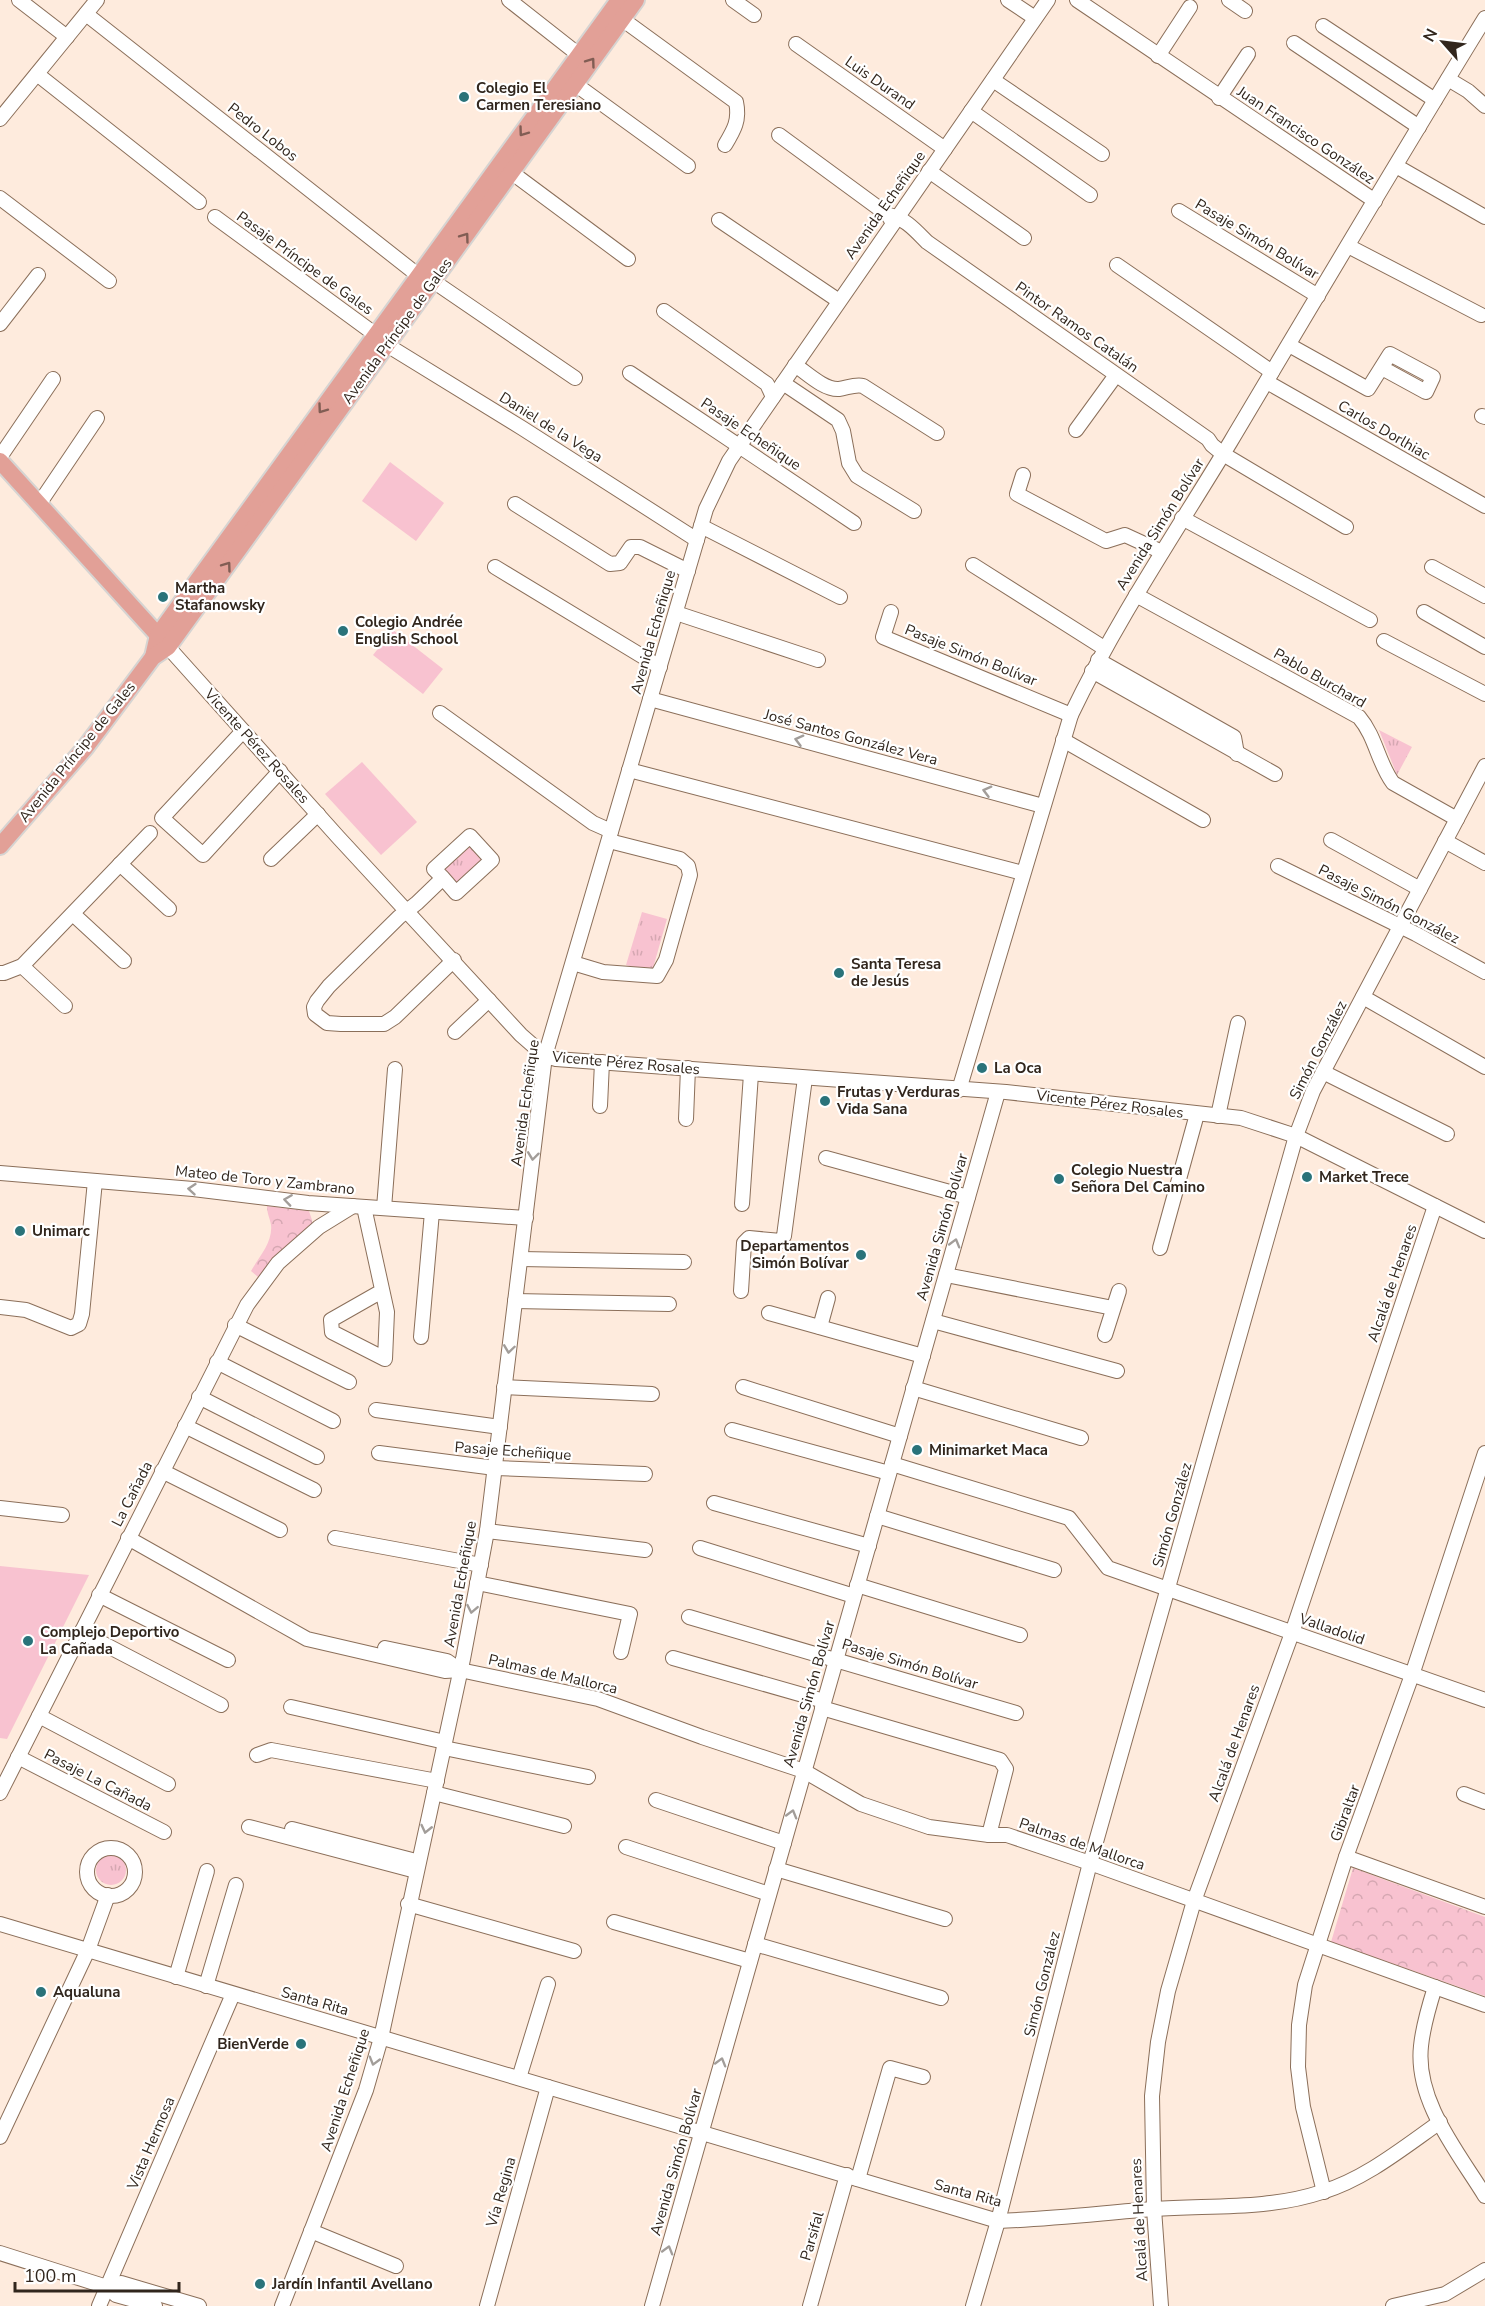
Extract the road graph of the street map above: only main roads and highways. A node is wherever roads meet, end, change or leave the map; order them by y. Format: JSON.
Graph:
{"nodes":[{"id":1,"x":636,"y":0,"type":"edge"},
{"id":2,"x":617,"y":1,"type":"edge"},
{"id":3,"x":426,"y":278,"type":"junction"},
{"id":4,"x":0,"y":461,"type":"edge"},
{"id":5,"x":163,"y":641,"type":"junction"},
{"id":6,"x":0,"y":846,"type":"edge"}],
"edges":[{"from":3,"to":1,"type":"main road","name":"Avenida Príncipe de Gales","one_way":true},
{"from":2,"to":3,"type":"main road","name":"Avenida Príncipe de Gales","one_way":true},
{"from":3,"to":5,"type":"main road","name":"Avenida Príncipe de Gales"},
{"from":4,"to":5,"type":"main road","name":"Vicente Pérez Rosales"},
{"from":5,"to":6,"type":"main road","name":"Avenida Príncipe de Gales"}]}
